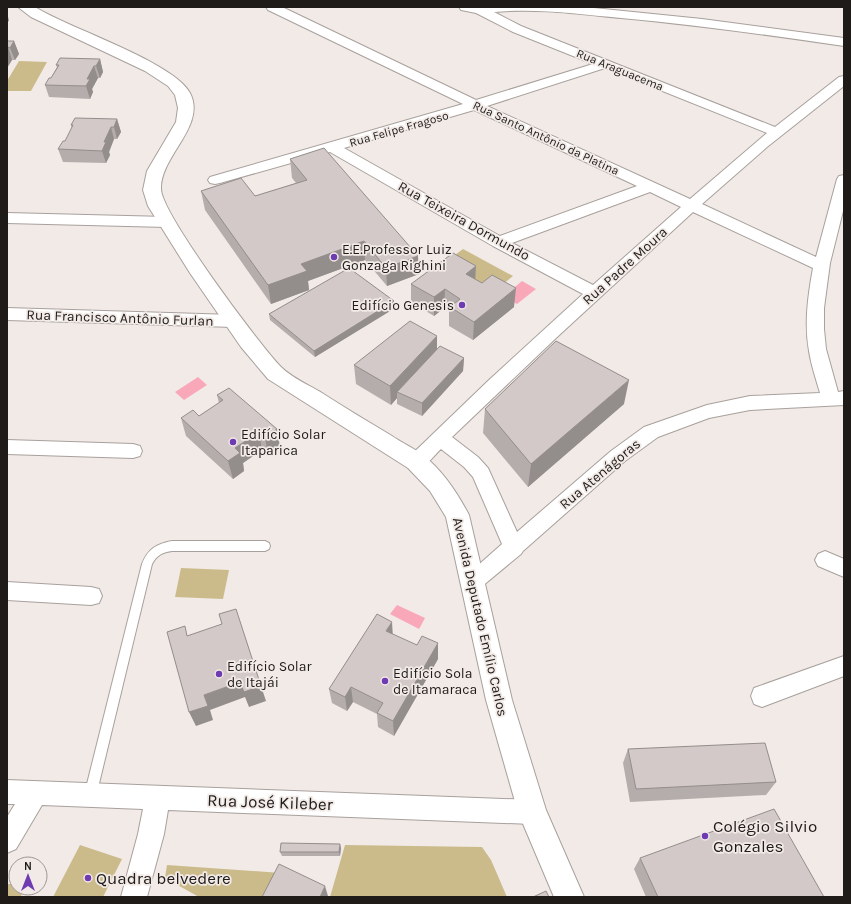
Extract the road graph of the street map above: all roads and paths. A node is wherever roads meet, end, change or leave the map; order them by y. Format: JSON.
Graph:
{"nodes":[{"id":1,"x":25,"y":7,"type":"edge"},
{"id":2,"x":272,"y":7,"type":"edge"},
{"id":3,"x":465,"y":7,"type":"edge"},
{"id":4,"x":480,"y":10,"type":"junction"},
{"id":5,"x":844,"y":42,"type":"edge"},
{"id":6,"x":605,"y":64,"type":"junction"},
{"id":7,"x":844,"y":80,"type":"edge"},
{"id":8,"x":477,"y":106,"type":"junction"},
{"id":9,"x":776,"y":132,"type":"junction"},
{"id":10,"x":333,"y":148,"type":"junction"},
{"id":11,"x":844,"y":178,"type":"edge"},
{"id":12,"x":215,"y":180,"type":"dead end"},
{"id":13,"x":649,"y":187,"type":"junction"},
{"id":14,"x":692,"y":205,"type":"junction"},
{"id":15,"x":7,"y":218,"type":"edge"},
{"id":16,"x":167,"y":222,"type":"junction"},
{"id":17,"x":499,"y":242,"type":"junction"},
{"id":18,"x":822,"y":266,"type":"junction"},
{"id":19,"x":595,"y":293,"type":"junction"},
{"id":20,"x":7,"y":314,"type":"edge"},
{"id":21,"x":234,"y":321,"type":"junction"},
{"id":22,"x":838,"y":398,"type":"edge"},
{"id":23,"x":440,"y":438,"type":"junction"},
{"id":24,"x":7,"y":447,"type":"edge"},
{"id":25,"x":133,"y":452,"type":"dead end"},
{"id":26,"x":416,"y":462,"type":"junction"},
{"id":27,"x":265,"y":546,"type":"dead end"},
{"id":28,"x":514,"y":548,"type":"junction"},
{"id":29,"x":825,"y":560,"type":"dead end"},
{"id":30,"x":844,"y":568,"type":"edge"},
{"id":31,"x":473,"y":582,"type":"junction"},
{"id":32,"x":7,"y":590,"type":"edge"},
{"id":33,"x":91,"y":596,"type":"dead end"},
{"id":34,"x":844,"y":666,"type":"edge"},
{"id":35,"x":762,"y":696,"type":"dead end"},
{"id":36,"x":7,"y":792,"type":"edge"},
{"id":37,"x":35,"y":794,"type":"junction"},
{"id":38,"x":90,"y":796,"type":"junction"},
{"id":39,"x":158,"y":798,"type":"junction"},
{"id":40,"x":532,"y":812,"type":"junction"},
{"id":41,"x":7,"y":840,"type":"edge"},
{"id":42,"x":134,"y":897,"type":"edge"},
{"id":43,"x":569,"y":897,"type":"edge"}],
"edges":[{"from":1,"to":16,"type":"main road","name":"Avenida Deputado Emílio Carlos"},
{"from":2,"to":8,"type":"street","name":"Rua Santo Antônio da Platina"},
{"from":3,"to":4,"type":"street","name":"Rua Araguacema"},
{"from":4,"to":5,"type":"street"},
{"from":4,"to":6,"type":"street","name":"Rua Araguacema"},
{"from":6,"to":8,"type":"street","name":"Rua Felipe Fragoso"},
{"from":6,"to":9,"type":"street","name":"Rua Araguacema"},
{"from":7,"to":9,"type":"street","name":"Rua Padre Moura"},
{"from":8,"to":10,"type":"street","name":"Rua Felipe Fragoso"},
{"from":8,"to":13,"type":"street","name":"Rua Santo Antônio da Platina"},
{"from":9,"to":14,"type":"street","name":"Rua Padre Moura"},
{"from":10,"to":12,"type":"street","name":"Rua Felipe Fragoso"},
{"from":10,"to":17,"type":"street","name":"Rua Teixeira Dormundo"},
{"from":11,"to":18,"type":"street"},
{"from":13,"to":14,"type":"street","name":"Rua Santo Antônio da Platina"},
{"from":13,"to":17,"type":"street"},
{"from":14,"to":18,"type":"street","name":"Rua Santo Antônio da Platina"},
{"from":14,"to":19,"type":"street","name":"Rua Padre Moura"},
{"from":15,"to":16,"type":"street"},
{"from":16,"to":21,"type":"main road","name":"Avenida Deputado Emílio Carlos"},
{"from":17,"to":19,"type":"street","name":"Rua Teixeira Dormundo"},
{"from":18,"to":22,"type":"street"},
{"from":19,"to":23,"type":"street","name":"Rua Padre Moura"},
{"from":20,"to":21,"type":"street","name":"Rua Francisco Antônio Furlan"},
{"from":21,"to":26,"type":"main road","name":"Avenida Deputado Emílio Carlos"},
{"from":22,"to":28,"type":"street","name":"Rua Atenágoras"},
{"from":23,"to":26,"type":"street","name":"Rua Padre Moura"},
{"from":23,"to":28,"type":"street"},
{"from":24,"to":25,"type":"street"},
{"from":26,"to":31,"type":"main road","name":"Avenida Deputado Emílio Carlos"},
{"from":27,"to":38,"type":"lane"},
{"from":28,"to":31,"type":"street","name":"Rua Atenágoras"},
{"from":29,"to":30,"type":"street"},
{"from":31,"to":40,"type":"main road","name":"Avenida Deputado Emílio Carlos"},
{"from":32,"to":33,"type":"street"},
{"from":34,"to":35,"type":"street"},
{"from":36,"to":37,"type":"street","name":"Rua José Kileber"},
{"from":37,"to":38,"type":"street","name":"Rua José Kileber"},
{"from":37,"to":41,"type":"street"},
{"from":38,"to":39,"type":"street","name":"Rua José Kileber"},
{"from":39,"to":40,"type":"street","name":"Rua José Kileber"},
{"from":39,"to":42,"type":"street"},
{"from":40,"to":43,"type":"main road","name":"Avenida Deputado Emílio Carlos"}]}
